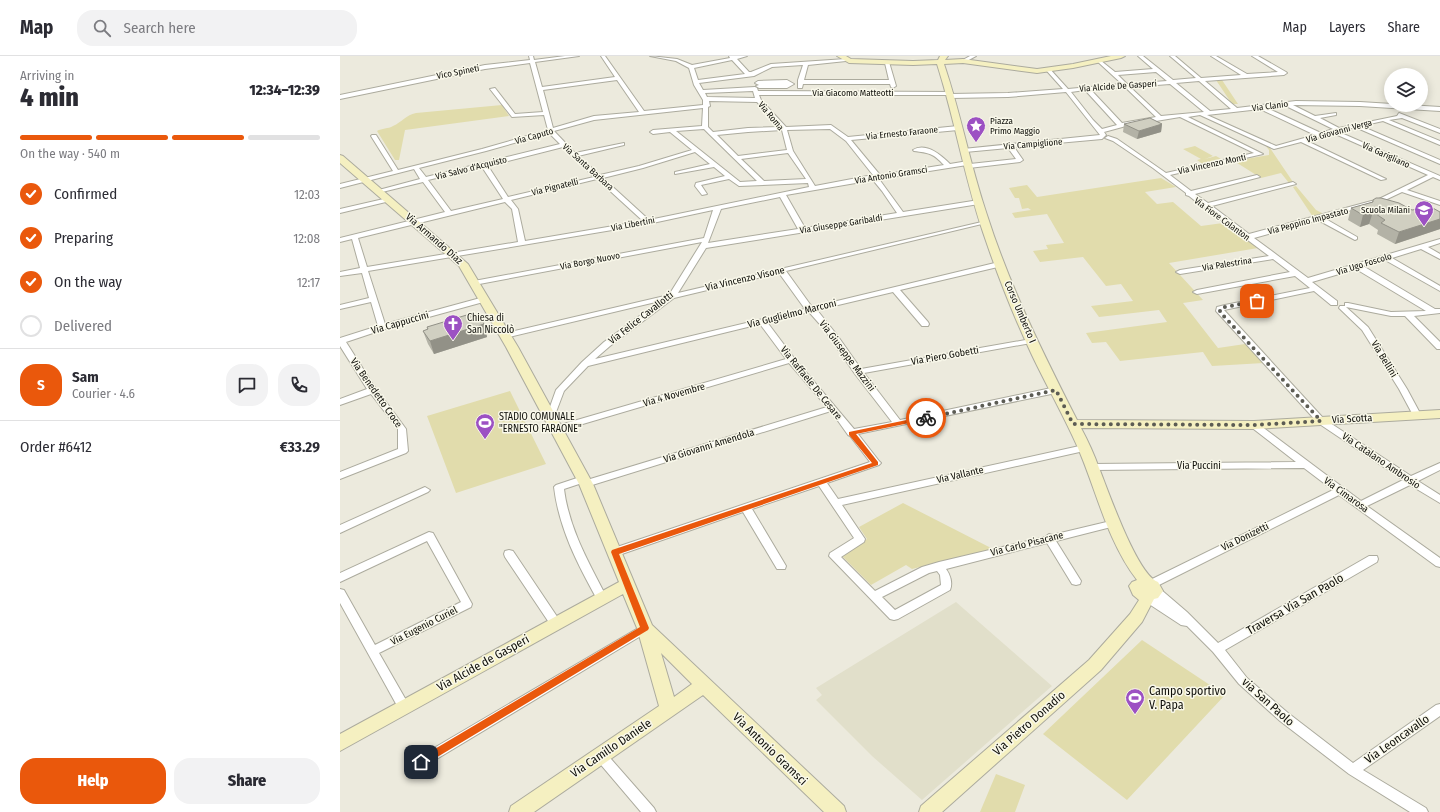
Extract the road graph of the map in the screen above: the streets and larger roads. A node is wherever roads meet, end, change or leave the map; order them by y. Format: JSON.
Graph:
{"nodes":[{"id":1,"x":577,"y":56,"type":"edge"},
{"id":2,"x":603,"y":56,"type":"edge"},
{"id":3,"x":652,"y":56,"type":"edge"},
{"id":4,"x":745,"y":56,"type":"edge"},
{"id":5,"x":974,"y":56,"type":"edge"},
{"id":6,"x":1121,"y":56,"type":"edge"},
{"id":7,"x":1140,"y":56,"type":"edge"},
{"id":8,"x":1172,"y":56,"type":"edge"},
{"id":9,"x":1213,"y":56,"type":"edge"},
{"id":10,"x":1254,"y":56,"type":"edge"},
{"id":11,"x":732,"y":57,"type":"edge"},
{"id":12,"x":532,"y":58,"type":"edge"},
{"id":13,"x":844,"y":58,"type":"edge"},
{"id":14,"x":942,"y":58,"type":"edge"},
{"id":15,"x":494,"y":59,"type":"dead end"},
{"id":16,"x":963,"y":61,"type":"junction"},
{"id":17,"x":1100,"y":61,"type":"junction"},
{"id":18,"x":806,"y":63,"type":"junction"},
{"id":19,"x":887,"y":63,"type":"junction"},
{"id":20,"x":495,"y":65,"type":"junction"},
{"id":21,"x":691,"y":67,"type":"junction"},
{"id":22,"x":1049,"y":70,"type":"junction"},
{"id":23,"x":1157,"y":70,"type":"junction"},
{"id":24,"x":753,"y":74,"type":"junction"},
{"id":25,"x":1114,"y":74,"type":"junction"},
{"id":26,"x":1246,"y":76,"type":"junction"},
{"id":27,"x":618,"y":78,"type":"junction"},
{"id":28,"x":1200,"y":80,"type":"junction"},
{"id":29,"x":696,"y":82,"type":"junction"},
{"id":30,"x":801,"y":82,"type":"junction"},
{"id":31,"x":893,"y":82,"type":"junction"},
{"id":32,"x":1170,"y":82,"type":"junction"},
{"id":33,"x":1127,"y":86,"type":"junction"},
{"id":34,"x":757,"y":88,"type":"junction"},
{"id":35,"x":493,"y":89,"type":"dead end"},
{"id":36,"x":540,"y":89,"type":"junction"},
{"id":37,"x":1087,"y":89,"type":"junction"},
{"id":38,"x":894,"y":90,"type":"junction"},
{"id":39,"x":1067,"y":90,"type":"junction"},
{"id":40,"x":702,"y":92,"type":"junction"},
{"id":41,"x":800,"y":93,"type":"junction"},
{"id":42,"x":951,"y":95,"type":"junction"},
{"id":43,"x":340,"y":97,"type":"edge"},
{"id":44,"x":706,"y":99,"type":"junction"},
{"id":45,"x":758,"y":100,"type":"junction"},
{"id":46,"x":1286,"y":104,"type":"junction"},
{"id":47,"x":1375,"y":105,"type":"junction"},
{"id":48,"x":707,"y":106,"type":"junction"},
{"id":49,"x":1261,"y":107,"type":"junction"},
{"id":50,"x":1440,"y":109,"type":"edge"},
{"id":51,"x":1236,"y":110,"type":"junction"},
{"id":52,"x":642,"y":112,"type":"junction"},
{"id":53,"x":546,"y":113,"type":"junction"},
{"id":54,"x":1202,"y":114,"type":"junction"},
{"id":55,"x":1209,"y":114,"type":"junction"},
{"id":56,"x":1334,"y":114,"type":"dead end"},
{"id":57,"x":1182,"y":116,"type":"junction"},
{"id":58,"x":1403,"y":116,"type":"junction"},
{"id":59,"x":1160,"y":118,"type":"junction"},
{"id":60,"x":1314,"y":118,"type":"junction"},
{"id":61,"x":1384,"y":120,"type":"junction"},
{"id":62,"x":1120,"y":125,"type":"junction"},
{"id":63,"x":1355,"y":125,"type":"junction"},
{"id":64,"x":706,"y":127,"type":"junction"},
{"id":65,"x":958,"y":128,"type":"junction"},
{"id":66,"x":784,"y":129,"type":"junction"},
{"id":67,"x":671,"y":130,"type":"junction"},
{"id":68,"x":1440,"y":130,"type":"edge"},
{"id":69,"x":551,"y":131,"type":"junction"},
{"id":70,"x":1336,"y":131,"type":"junction"},
{"id":71,"x":653,"y":132,"type":"dead end"},
{"id":72,"x":712,"y":134,"type":"junction"},
{"id":73,"x":1104,"y":135,"type":"junction"},
{"id":74,"x":1320,"y":135,"type":"junction"},
{"id":75,"x":374,"y":136,"type":"dead end"},
{"id":76,"x":847,"y":139,"type":"junction"},
{"id":77,"x":1303,"y":141,"type":"junction"},
{"id":78,"x":1440,"y":143,"type":"edge"},
{"id":79,"x":622,"y":144,"type":"dead end"},
{"id":80,"x":564,"y":145,"type":"junction"},
{"id":81,"x":1010,"y":146,"type":"junction"},
{"id":82,"x":490,"y":149,"type":"junction"},
{"id":83,"x":696,"y":150,"type":"junction"},
{"id":84,"x":916,"y":150,"type":"dead end"},
{"id":85,"x":965,"y":150,"type":"junction"},
{"id":86,"x":790,"y":151,"type":"junction"},
{"id":87,"x":574,"y":155,"type":"junction"},
{"id":88,"x":340,"y":158,"type":"edge"},
{"id":89,"x":737,"y":158,"type":"junction"},
{"id":90,"x":1440,"y":162,"type":"edge"},
{"id":91,"x":487,"y":164,"type":"junction"},
{"id":92,"x":716,"y":165,"type":"junction"},
{"id":93,"x":968,"y":165,"type":"junction"},
{"id":94,"x":948,"y":166,"type":"junction"},
{"id":95,"x":416,"y":167,"type":"junction"},
{"id":96,"x":397,"y":172,"type":"junction"},
{"id":97,"x":677,"y":173,"type":"dead end"},
{"id":98,"x":1164,"y":175,"type":"junction"},
{"id":99,"x":1433,"y":175,"type":"junction"},
{"id":100,"x":598,"y":176,"type":"junction"},
{"id":101,"x":729,"y":177,"type":"junction"},
{"id":102,"x":876,"y":177,"type":"junction"},
{"id":103,"x":1257,"y":177,"type":"dead end"},
{"id":104,"x":1440,"y":178,"type":"edge"},
{"id":105,"x":1383,"y":179,"type":"dead end"},
{"id":106,"x":364,"y":180,"type":"junction"},
{"id":107,"x":424,"y":180,"type":"junction"},
{"id":108,"x":810,"y":181,"type":"junction"},
{"id":109,"x":763,"y":184,"type":"junction"},
{"id":110,"x":1293,"y":184,"type":"dead end"},
{"id":111,"x":340,"y":186,"type":"edge"},
{"id":112,"x":813,"y":188,"type":"junction"},
{"id":113,"x":1402,"y":190,"type":"junction"},
{"id":114,"x":378,"y":191,"type":"junction"},
{"id":115,"x":704,"y":194,"type":"dead end"},
{"id":116,"x":782,"y":194,"type":"junction"},
{"id":117,"x":1188,"y":194,"type":"junction"},
{"id":118,"x":507,"y":199,"type":"junction"},
{"id":119,"x":388,"y":200,"type":"junction"},
{"id":120,"x":979,"y":202,"type":"junction"},
{"id":121,"x":1440,"y":203,"type":"edge"},
{"id":122,"x":1205,"y":206,"type":"junction"},
{"id":123,"x":718,"y":207,"type":"junction"},
{"id":124,"x":340,"y":211,"type":"edge"},
{"id":125,"x":449,"y":213,"type":"junction"},
{"id":126,"x":901,"y":214,"type":"junction"},
{"id":127,"x":1320,"y":218,"type":"junction"},
{"id":128,"x":413,"y":222,"type":"junction"},
{"id":129,"x":648,"y":222,"type":"junction"},
{"id":130,"x":984,"y":222,"type":"junction"},
{"id":131,"x":836,"y":225,"type":"junction"},
{"id":132,"x":804,"y":230,"type":"junction"},
{"id":133,"x":841,"y":232,"type":"dead end"},
{"id":134,"x":783,"y":234,"type":"junction"},
{"id":135,"x":354,"y":236,"type":"junction"},
{"id":136,"x":1248,"y":237,"type":"junction"},
{"id":137,"x":1355,"y":238,"type":"dead end"},
{"id":138,"x":340,"y":240,"type":"edge"},
{"id":139,"x":1440,"y":241,"type":"edge"},
{"id":140,"x":522,"y":242,"type":"junction"},
{"id":141,"x":705,"y":242,"type":"junction"},
{"id":142,"x":787,"y":242,"type":"dead end"},
{"id":143,"x":1421,"y":246,"type":"junction"},
{"id":144,"x":452,"y":255,"type":"junction"},
{"id":145,"x":1274,"y":257,"type":"junction"},
{"id":146,"x":1385,"y":257,"type":"junction"},
{"id":147,"x":1440,"y":257,"type":"edge"},
{"id":148,"x":999,"y":264,"type":"junction"},
{"id":149,"x":1356,"y":266,"type":"junction"},
{"id":150,"x":364,"y":270,"type":"junction"},
{"id":151,"x":781,"y":270,"type":"junction"},
{"id":152,"x":1180,"y":272,"type":"dead end"},
{"id":153,"x":1297,"y":273,"type":"junction"},
{"id":154,"x":340,"y":274,"type":"edge"},
{"id":155,"x":1307,"y":281,"type":"junction"},
{"id":156,"x":474,"y":283,"type":"junction"},
{"id":157,"x":895,"y":289,"type":"junction"},
{"id":158,"x":1315,"y":289,"type":"junction"},
{"id":159,"x":1440,"y":289,"type":"edge"},
{"id":160,"x":1198,"y":292,"type":"dead end"},
{"id":161,"x":672,"y":296,"type":"junction"},
{"id":162,"x":374,"y":299,"type":"junction"},
{"id":163,"x":484,"y":299,"type":"junction"},
{"id":164,"x":1346,"y":306,"type":"junction"},
{"id":165,"x":340,"y":307,"type":"edge"},
{"id":166,"x":811,"y":310,"type":"junction"},
{"id":167,"x":1437,"y":312,"type":"edge"},
{"id":168,"x":1407,"y":314,"type":"junction"},
{"id":169,"x":762,"y":322,"type":"junction"},
{"id":170,"x":925,"y":324,"type":"dead end"},
{"id":171,"x":382,"y":327,"type":"junction"},
{"id":172,"x":505,"y":336,"type":"junction"},
{"id":173,"x":340,"y":341,"type":"edge"},
{"id":174,"x":1031,"y":341,"type":"junction"},
{"id":175,"x":1440,"y":347,"type":"edge"},
{"id":176,"x":791,"y":360,"type":"junction"},
{"id":177,"x":585,"y":364,"type":"junction"},
{"id":178,"x":858,"y":372,"type":"junction"},
{"id":179,"x":373,"y":390,"type":"junction"},
{"id":180,"x":1056,"y":390,"type":"junction"},
{"id":181,"x":340,"y":402,"type":"edge"},
{"id":182,"x":833,"y":408,"type":"junction"},
{"id":183,"x":1440,"y":414,"type":"edge"},
{"id":184,"x":1417,"y":415,"type":"junction"},
{"id":185,"x":550,"y":418,"type":"junction"},
{"id":186,"x":1321,"y":421,"type":"junction"},
{"id":187,"x":899,"y":424,"type":"junction"},
{"id":188,"x":1073,"y":424,"type":"junction"},
{"id":189,"x":1254,"y":425,"type":"junction"},
{"id":190,"x":556,"y":430,"type":"junction"},
{"id":191,"x":851,"y":433,"type":"junction"},
{"id":192,"x":1084,"y":448,"type":"junction"},
{"id":193,"x":1306,"y":465,"type":"junction"},
{"id":194,"x":1440,"y":466,"type":"edge"},
{"id":195,"x":1092,"y":467,"type":"junction"},
{"id":196,"x":340,"y":476,"type":"edge"},
{"id":197,"x":1410,"y":480,"type":"junction"},
{"id":198,"x":585,"y":481,"type":"junction"},
{"id":199,"x":822,"y":483,"type":"junction"},
{"id":200,"x":425,"y":490,"type":"dead end"},
{"id":201,"x":1340,"y":491,"type":"junction"},
{"id":202,"x":1440,"y":500,"type":"edge"},
{"id":203,"x":835,"y":503,"type":"junction"},
{"id":204,"x":1361,"y":505,"type":"junction"},
{"id":205,"x":746,"y":508,"type":"junction"},
{"id":206,"x":1115,"y":523,"type":"junction"},
{"id":207,"x":340,"y":529,"type":"edge"},
{"id":208,"x":1049,"y":538,"type":"junction"},
{"id":209,"x":615,"y":552,"type":"junction"},
{"id":210,"x":510,"y":554,"type":"dead end"},
{"id":211,"x":1373,"y":558,"type":"dead end"},
{"id":212,"x":1440,"y":563,"type":"edge"},
{"id":213,"x":781,"y":566,"type":"dead end"},
{"id":214,"x":939,"y":566,"type":"junction"},
{"id":215,"x":340,"y":578,"type":"edge"},
{"id":216,"x":1076,"y":581,"type":"dead end"},
{"id":217,"x":628,"y":584,"type":"junction"},
{"id":218,"x":340,"y":593,"type":"edge"},
{"id":219,"x":1145,"y":593,"type":"junction"},
{"id":220,"x":874,"y":596,"type":"junction"},
{"id":221,"x":602,"y":598,"type":"junction"},
{"id":222,"x":556,"y":624,"type":"junction"},
{"id":223,"x":1192,"y":625,"type":"junction"},
{"id":224,"x":645,"y":628,"type":"junction"},
{"id":225,"x":1217,"y":649,"type":"junction"},
{"id":226,"x":373,"y":651,"type":"junction"},
{"id":227,"x":675,"y":657,"type":"junction"},
{"id":228,"x":655,"y":664,"type":"junction"},
{"id":229,"x":704,"y":685,"type":"junction"},
{"id":230,"x":404,"y":707,"type":"junction"},
{"id":231,"x":1440,"y":709,"type":"edge"},
{"id":232,"x":669,"y":710,"type":"junction"},
{"id":233,"x":340,"y":743,"type":"edge"},
{"id":234,"x":600,"y":755,"type":"junction"},
{"id":235,"x":421,"y":762,"type":"dead end"},
{"id":236,"x":1353,"y":770,"type":"junction"},
{"id":237,"x":522,"y":811,"type":"edge"},
{"id":238,"x":649,"y":812,"type":"edge"},
{"id":239,"x":837,"y":812,"type":"edge"},
{"id":240,"x":928,"y":812,"type":"edge"},
{"id":241,"x":1421,"y":812,"type":"edge"}],
"edges":[{"from":1,"to":12,"type":"street","name":"Vico Spineti"},
{"from":2,"to":27,"type":"street"},
{"from":3,"to":21,"type":"street"},
{"from":4,"to":11,"type":"street"},
{"from":5,"to":16,"type":"street"},
{"from":6,"to":17,"type":"street"},
{"from":7,"to":23,"type":"street"},
{"from":8,"to":28,"type":"street"},
{"from":9,"to":26,"type":"street"},
{"from":10,"to":26,"type":"street","name":"Via Alcide De Gasperi"},
{"from":11,"to":21,"type":"street"},
{"from":11,"to":24,"type":"street"},
{"from":12,"to":20,"type":"street","name":"Vico Spineti"},
{"from":12,"to":36,"type":"street","name":"Via Santa Barbara"},
{"from":13,"to":18,"type":"street"},
{"from":13,"to":19,"type":"street"},
{"from":14,"to":16,"type":"street"},
{"from":14,"to":19,"type":"street"},
{"from":14,"to":42,"type":"street","name":"Corso Umberto I"},
{"from":15,"to":20,"type":"street"},
{"from":16,"to":22,"type":"street"},
{"from":17,"to":22,"type":"street"},
{"from":17,"to":25,"type":"street"},
{"from":18,"to":24,"type":"street"},
{"from":18,"to":30,"type":"street"},
{"from":19,"to":31,"type":"street"},
{"from":20,"to":43,"type":"street","name":"Vico Spineti"},
{"from":21,"to":29,"type":"street"},
{"from":22,"to":39,"type":"street","name":"Via Fiore Colanton"},
{"from":23,"to":25,"type":"street"},
{"from":23,"to":32,"type":"street"},
{"from":24,"to":29,"type":"street"},
{"from":24,"to":34,"type":"street","name":"Via Roma"},
{"from":25,"to":33,"type":"street"},
{"from":26,"to":28,"type":"street","name":"Via Alcide De Gasperi"},
{"from":27,"to":36,"type":"street"},
{"from":27,"to":52,"type":"street"},
{"from":28,"to":32,"type":"street","name":"Via Alcide De Gasperi"},
{"from":28,"to":51,"type":"street"},
{"from":29,"to":40,"type":"street"},
{"from":30,"to":31,"type":"street"},
{"from":30,"to":41,"type":"street"},
{"from":31,"to":38,"type":"street"},
{"from":32,"to":33,"type":"street","name":"Via Alcide De Gasperi"},
{"from":32,"to":55,"type":"street"},
{"from":33,"to":37,"type":"street","name":"Via Alcide De Gasperi"},
{"from":33,"to":59,"type":"street"},
{"from":34,"to":34,"type":"street"},
{"from":34,"to":40,"type":"street"},
{"from":34,"to":41,"type":"street","name":"Via Giacomo Matteotti"},
{"from":34,"to":45,"type":"street","name":"Via Roma"},
{"from":35,"to":53,"type":"street"},
{"from":36,"to":53,"type":"street","name":"Via Santa Barbara"},
{"from":37,"to":39,"type":"street","name":"Via Alcide De Gasperi"},
{"from":37,"to":62,"type":"street"},
{"from":38,"to":41,"type":"street","name":"Via Giacomo Matteotti"},
{"from":38,"to":42,"type":"street","name":"Via Giacomo Matteotti"},
{"from":39,"to":42,"type":"street","name":"Via Alcide De Gasperi"},
{"from":39,"to":73,"type":"street","name":"Via Fiore Colanton"},
{"from":40,"to":44,"type":"street"},
{"from":42,"to":65,"type":"street","name":"Corso Umberto I"},
{"from":44,"to":45,"type":"street"},
{"from":44,"to":48,"type":"street"},
{"from":45,"to":66,"type":"street","name":"Via Roma"},
{"from":46,"to":47,"type":"street","name":"Via Clanio"},
{"from":46,"to":49,"type":"street","name":"Via Clanio"},
{"from":46,"to":60,"type":"street","name":"Via Garigliano"},
{"from":47,"to":50,"type":"street","name":"Via Clanio"},
{"from":47,"to":58,"type":"street"},
{"from":48,"to":52,"type":"street","name":"Via Caputo"},
{"from":48,"to":64,"type":"street"},
{"from":49,"to":51,"type":"street","name":"Via Clanio"},
{"from":49,"to":74,"type":"street"},
{"from":51,"to":55,"type":"street","name":"Via Clanio"},
{"from":52,"to":69,"type":"street","name":"Via Caputo"},
{"from":53,"to":69,"type":"street","name":"Via Santa Barbara"},
{"from":54,"to":55,"type":"street","name":"Via Clanio"},
{"from":54,"to":57,"type":"street","name":"Via Clanio"},
{"from":54,"to":77,"type":"street","name":"Via Giovanni Verga"},
{"from":56,"to":60,"type":"street"},
{"from":57,"to":59,"type":"street","name":"Via Clanio"},
{"from":57,"to":98,"type":"street","name":"Via Vincenzo Monti"},
{"from":58,"to":61,"type":"street","name":"Via Giovanni Verga"},
{"from":58,"to":68,"type":"street"},
{"from":59,"to":62,"type":"street","name":"Via Clanio"},
{"from":60,"to":70,"type":"street","name":"Via Garigliano"},
{"from":61,"to":63,"type":"street","name":"Via Giovanni Verga"},
{"from":61,"to":78,"type":"street"},
{"from":62,"to":73,"type":"street","name":"Via Clanio"},
{"from":63,"to":70,"type":"street","name":"Via Giovanni Verga"},
{"from":63,"to":90,"type":"street"},
{"from":64,"to":67,"type":"street"},
{"from":64,"to":72,"type":"street"},
{"from":65,"to":76,"type":"street","name":"Via Ernesto Faraone"},
{"from":65,"to":85,"type":"street","name":"Corso Umberto I"},
{"from":66,"to":72,"type":"street"},
{"from":66,"to":76,"type":"street"},
{"from":66,"to":86,"type":"street","name":"Via Roma"},
{"from":67,"to":71,"type":"street"},
{"from":67,"to":83,"type":"street"},
{"from":69,"to":80,"type":"street","name":"Via Santa Barbara"},
{"from":69,"to":82,"type":"street","name":"Via Caputo"},
{"from":70,"to":74,"type":"street","name":"Via Giovanni Verga"},
{"from":70,"to":99,"type":"street","name":"Via Garigliano"},
{"from":72,"to":89,"type":"street"},
{"from":73,"to":81,"type":"street","name":"Via Campiglione"},
{"from":73,"to":98,"type":"street","name":"Via Fiore Colanton"},
{"from":74,"to":77,"type":"street","name":"Via Giovanni Verga"},
{"from":75,"to":96,"type":"street"},
{"from":76,"to":102,"type":"street"},
{"from":77,"to":105,"type":"street"},
{"from":79,"to":87,"type":"street"},
{"from":80,"to":87,"type":"street","name":"Via Santa Barbara"},
{"from":80,"to":91,"type":"street","name":"Via Salvo d'Acquisto"},
{"from":81,"to":85,"type":"street","name":"Via Campiglione"},
{"from":81,"to":93,"type":"street","name":"Via Antonio Gramsci"},
{"from":82,"to":91,"type":"street"},
{"from":82,"to":95,"type":"street","name":"Via Caputo"},
{"from":83,"to":92,"type":"street"},
{"from":83,"to":100,"type":"street","name":"Via Pignatelli"},
{"from":84,"to":94,"type":"street"},
{"from":85,"to":93,"type":"street","name":"Corso Umberto I"},
{"from":86,"to":89,"type":"street"},
{"from":86,"to":108,"type":"street","name":"Via Roma"},
{"from":87,"to":100,"type":"street","name":"Via Santa Barbara"},
{"from":88,"to":106,"type":"street","name":"Via Armando Diaz"},
{"from":89,"to":109,"type":"street"},
{"from":91,"to":107,"type":"street","name":"Via Salvo d'Acquisto"},
{"from":91,"to":118,"type":"street"},
{"from":92,"to":97,"type":"street"},
{"from":92,"to":101,"type":"street"},
{"from":93,"to":94,"type":"street","name":"Via Antonio Gramsci"},
{"from":93,"to":120,"type":"street","name":"Corso Umberto I"},
{"from":94,"to":102,"type":"street","name":"Via Antonio Gramsci"},
{"from":95,"to":96,"type":"street","name":"Via Caputo"},
{"from":95,"to":107,"type":"street"},
{"from":96,"to":106,"type":"street","name":"Via Caputo"},
{"from":98,"to":117,"type":"street","name":"Via Fiore Colanton"},
{"from":99,"to":104,"type":"street","name":"Via Garigliano"},
{"from":99,"to":113,"type":"street","name":"Via Peppino Impastato"},
{"from":100,"to":118,"type":"street","name":"Via Pignatelli"},
{"from":100,"to":129,"type":"street","name":"Via Santa Barbara"},
{"from":101,"to":109,"type":"street"},
{"from":101,"to":115,"type":"street"},
{"from":102,"to":112,"type":"street","name":"Via Antonio Gramsci"},
{"from":102,"to":126,"type":"street"},
{"from":103,"to":117,"type":"street"},
{"from":106,"to":111,"type":"street","name":"Via Caputo"},
{"from":106,"to":114,"type":"street","name":"Via Armando Diaz"},
{"from":107,"to":114,"type":"street","name":"Via Salvo d'Acquisto"},
{"from":107,"to":125,"type":"street"},
{"from":108,"to":109,"type":"street"},
{"from":108,"to":112,"type":"street","name":"Via Roma"},
{"from":110,"to":122,"type":"street"},
{"from":112,"to":116,"type":"street","name":"Via Libertini"},
{"from":113,"to":121,"type":"street"},
{"from":113,"to":127,"type":"street","name":"Via Peppino Impastato"},
{"from":114,"to":119,"type":"street","name":"Via Armando Diaz"},
{"from":116,"to":123,"type":"street","name":"Via Libertini"},
{"from":116,"to":132,"type":"street"},
{"from":117,"to":122,"type":"street","name":"Via Fiore Colanton"},
{"from":118,"to":125,"type":"street","name":"Via Pignatelli"},
{"from":118,"to":140,"type":"street"},
{"from":119,"to":124,"type":"street"},
{"from":119,"to":128,"type":"street","name":"Via Armando Diaz"},
{"from":120,"to":126,"type":"street","name":"Via Giuseppe Garibaldi"},
{"from":120,"to":130,"type":"street","name":"Corso Umberto I"},
{"from":122,"to":136,"type":"street","name":"Via Fiore Colanton"},
{"from":123,"to":129,"type":"street","name":"Via Libertini"},
{"from":123,"to":141,"type":"street","name":"Via Felice Cavallotti"},
{"from":125,"to":128,"type":"street","name":"Via Pignatelli"},
{"from":126,"to":131,"type":"street","name":"Via Giuseppe Garibaldi"},
{"from":127,"to":136,"type":"street","name":"Via Peppino Impastato"},
{"from":127,"to":137,"type":"street"},
{"from":128,"to":135,"type":"street","name":"Via Pignatelli"},
{"from":128,"to":144,"type":"street","name":"Via Armando Diaz"},
{"from":129,"to":140,"type":"street","name":"Via Libertini"},
{"from":130,"to":148,"type":"street","name":"Corso Umberto I"},
{"from":130,"to":151,"type":"street","name":"Via Vincenzo Visone"},
{"from":131,"to":132,"type":"street","name":"Via Giuseppe Garibaldi"},
{"from":131,"to":133,"type":"street"},
{"from":132,"to":134,"type":"street","name":"Via Giuseppe Garibaldi"},
{"from":134,"to":141,"type":"street","name":"Via Giuseppe Garibaldi"},
{"from":134,"to":142,"type":"street"},
{"from":135,"to":138,"type":"street","name":"Via Pignatelli"},
{"from":135,"to":150,"type":"street"},
{"from":136,"to":145,"type":"street","name":"Via Fiore Colanton"},
{"from":139,"to":143,"type":"street","name":"Via Ugo Foscolo"},
{"from":140,"to":144,"type":"street","name":"Via Libertini"},
{"from":141,"to":156,"type":"street","name":"Via Borgo Nuovo"},
{"from":141,"to":161,"type":"street","name":"Via Felice Cavallotti"},
{"from":143,"to":146,"type":"street","name":"Via Ugo Foscolo"},
{"from":143,"to":147,"type":"street"},
{"from":144,"to":150,"type":"street","name":"Via Libertini"},
{"from":144,"to":156,"type":"street","name":"Via Armando Diaz"},
{"from":145,"to":152,"type":"street","name":"Via Palestrina"},
{"from":145,"to":153,"type":"street","name":"Via Fiore Colanton"},
{"from":146,"to":149,"type":"street","name":"Via Ugo Foscolo"},
{"from":146,"to":159,"type":"street"},
{"from":148,"to":157,"type":"street","name":"Via Guglielmo Marconi"},
{"from":148,"to":174,"type":"street","name":"Corso Umberto I"},
{"from":149,"to":155,"type":"street","name":"Via Ugo Foscolo"},
{"from":149,"to":167,"type":"street"},
{"from":150,"to":154,"type":"street","name":"Via Libertini"},
{"from":150,"to":162,"type":"street"},
{"from":151,"to":161,"type":"street","name":"Via Vincenzo Visone"},
{"from":151,"to":166,"type":"street","name":"Via Giuseppe Mazzini"},
{"from":153,"to":155,"type":"street","name":"Via Fiore Colanton"},
{"from":153,"to":160,"type":"street"},
{"from":155,"to":158,"type":"street","name":"Via Fiore Colanton"},
{"from":156,"to":163,"type":"street","name":"Via Armando Diaz"},
{"from":157,"to":166,"type":"street","name":"Via Guglielmo Marconi"},
{"from":157,"to":170,"type":"street"},
{"from":158,"to":164,"type":"street","name":"Via Fiore Colanton"},
{"from":158,"to":186,"type":"street","name":"Via Catalano Ambrosio"},
{"from":161,"to":172,"type":"street","name":"Via Vincenzo Visone"},
{"from":161,"to":177,"type":"street","name":"Via Felice Cavallotti"},
{"from":162,"to":165,"type":"street"},
{"from":162,"to":171,"type":"street"},
{"from":163,"to":171,"type":"street","name":"Via Cappuccini"},
{"from":163,"to":172,"type":"street","name":"Via Armando Diaz"},
{"from":164,"to":168,"type":"street"},
{"from":164,"to":184,"type":"street","name":"Via Bellini"},
{"from":166,"to":169,"type":"street","name":"Via Guglielmo Marconi"},
{"from":166,"to":178,"type":"street","name":"Via Giuseppe Mazzini"},
{"from":167,"to":168,"type":"street"},
{"from":168,"to":175,"type":"street"},
{"from":169,"to":176,"type":"street","name":"Via Raffaele De Cesare"},
{"from":169,"to":177,"type":"street","name":"Via Guglielmo Marconi"},
{"from":171,"to":173,"type":"street","name":"Via Cappuccini"},
{"from":172,"to":185,"type":"street","name":"Via Armando Diaz"},
{"from":173,"to":179,"type":"street","name":"Via Benedetto Croce"},
{"from":174,"to":178,"type":"street","name":"Via Piero Gobetti"},
{"from":174,"to":180,"type":"street","name":"Corso Umberto I"},
{"from":176,"to":182,"type":"street","name":"Via Raffaele De Cesare"},
{"from":176,"to":190,"type":"street","name":"Via 4 Novembre"},
{"from":177,"to":185,"type":"street","name":"Via Felice Cavallotti"},
{"from":178,"to":187,"type":"street","name":"Via Giuseppe Mazzini"},
{"from":179,"to":181,"type":"street"},
{"from":179,"to":196,"type":"street","name":"Via Benedetto Croce"},
{"from":180,"to":187,"type":"street"},
{"from":180,"to":188,"type":"street","name":"Corso Umberto I"},
{"from":182,"to":191,"type":"street","name":"Via Raffaele De Cesare"},
{"from":182,"to":198,"type":"street","name":"Via Giovanni Amendola"},
{"from":183,"to":184,"type":"street","name":"Via Scotta"},
{"from":184,"to":186,"type":"street","name":"Via Scotta"},
{"from":185,"to":190,"type":"street","name":"Via Armando Diaz"},
{"from":186,"to":189,"type":"street","name":"Via Scotta"},
{"from":186,"to":197,"type":"street","name":"Via Catalano Ambrosio"},
{"from":187,"to":191,"type":"street"},
{"from":188,"to":189,"type":"street","name":"Via Scotta"},
{"from":188,"to":192,"type":"street","name":"Corso Umberto I"},
{"from":189,"to":193,"type":"street","name":"Via Cimarosa"},
{"from":190,"to":198,"type":"street","name":"Via Armando Diaz"},
{"from":191,"to":199,"type":"street","name":"Via Raffaele De Cesare"},
{"from":192,"to":195,"type":"street","name":"Corso Umberto I"},
{"from":192,"to":203,"type":"street","name":"Via Vallante"},
{"from":193,"to":195,"type":"street","name":"Via Puccini"},
{"from":193,"to":201,"type":"street","name":"Via Cimarosa"},
{"from":194,"to":197,"type":"street"},
{"from":195,"to":206,"type":"street","name":"Corso Umberto I"},
{"from":197,"to":202,"type":"street","name":"Via Catalano Ambrosio"},
{"from":197,"to":204,"type":"street"},
{"from":198,"to":209,"type":"street","name":"Via Armando Diaz"},
{"from":198,"to":221,"type":"street"},
{"from":199,"to":203,"type":"street"},
{"from":199,"to":205,"type":"street"},
{"from":200,"to":207,"type":"street"},
{"from":201,"to":204,"type":"street","name":"Via Cimarosa"},
{"from":201,"to":219,"type":"street","name":"Via Donizetti"},
{"from":203,"to":220,"type":"street"},
{"from":204,"to":212,"type":"street","name":"Via Cimarosa"},
{"from":205,"to":209,"type":"street"},
{"from":205,"to":213,"type":"street"},
{"from":206,"to":208,"type":"street","name":"Via Carlo Pisacane"},
{"from":206,"to":219,"type":"street","name":"Corso Umberto I"},
{"from":208,"to":214,"type":"street","name":"Via Carlo Pisacane"},
{"from":208,"to":216,"type":"street"},
{"from":209,"to":217,"type":"street","name":"Via Armando Diaz"},
{"from":210,"to":222,"type":"street"},
{"from":211,"to":225,"type":"street","name":"Traversa Via San Paolo"},
{"from":214,"to":220,"type":"street","name":"Via Carlo Pisacane"},
{"from":214,"to":220,"type":"street"},
{"from":215,"to":226,"type":"street","name":"Via Eugenio Curiel"},
{"from":217,"to":221,"type":"street","name":"Via Alcide de Gasperi"},
{"from":217,"to":224,"type":"street"},
{"from":218,"to":226,"type":"street"},
{"from":219,"to":223,"type":"street"},
{"from":219,"to":223,"type":"street"},
{"from":219,"to":240,"type":"street","name":"Via Pietro Donadio"},
{"from":221,"to":222,"type":"street","name":"Via Alcide de Gasperi"},
{"from":222,"to":230,"type":"street","name":"Via Alcide de Gasperi"},
{"from":223,"to":225,"type":"street","name":"via San Paolo"},
{"from":224,"to":227,"type":"street","name":"Via Antonio Gramsci"},
{"from":224,"to":228,"type":"street"},
{"from":224,"to":235,"type":"street"},
{"from":225,"to":236,"type":"street","name":"via San Paolo"},
{"from":226,"to":230,"type":"street"},
{"from":227,"to":228,"type":"street"},
{"from":227,"to":229,"type":"street","name":"Via Antonio Gramsci"},
{"from":228,"to":232,"type":"street"},
{"from":229,"to":232,"type":"street","name":"Via Camillo Daniele"},
{"from":229,"to":239,"type":"street","name":"Via Antonio Gramsci"},
{"from":230,"to":233,"type":"street","name":"Via Alcide de Gasperi"},
{"from":231,"to":236,"type":"street","name":"Via Leoncavallo"},
{"from":232,"to":234,"type":"street","name":"Via Camillo Daniele"},
{"from":234,"to":237,"type":"street","name":"Via Camillo Daniele"},
{"from":234,"to":238,"type":"street"},
{"from":236,"to":241,"type":"street","name":"via San Paolo"}]}
